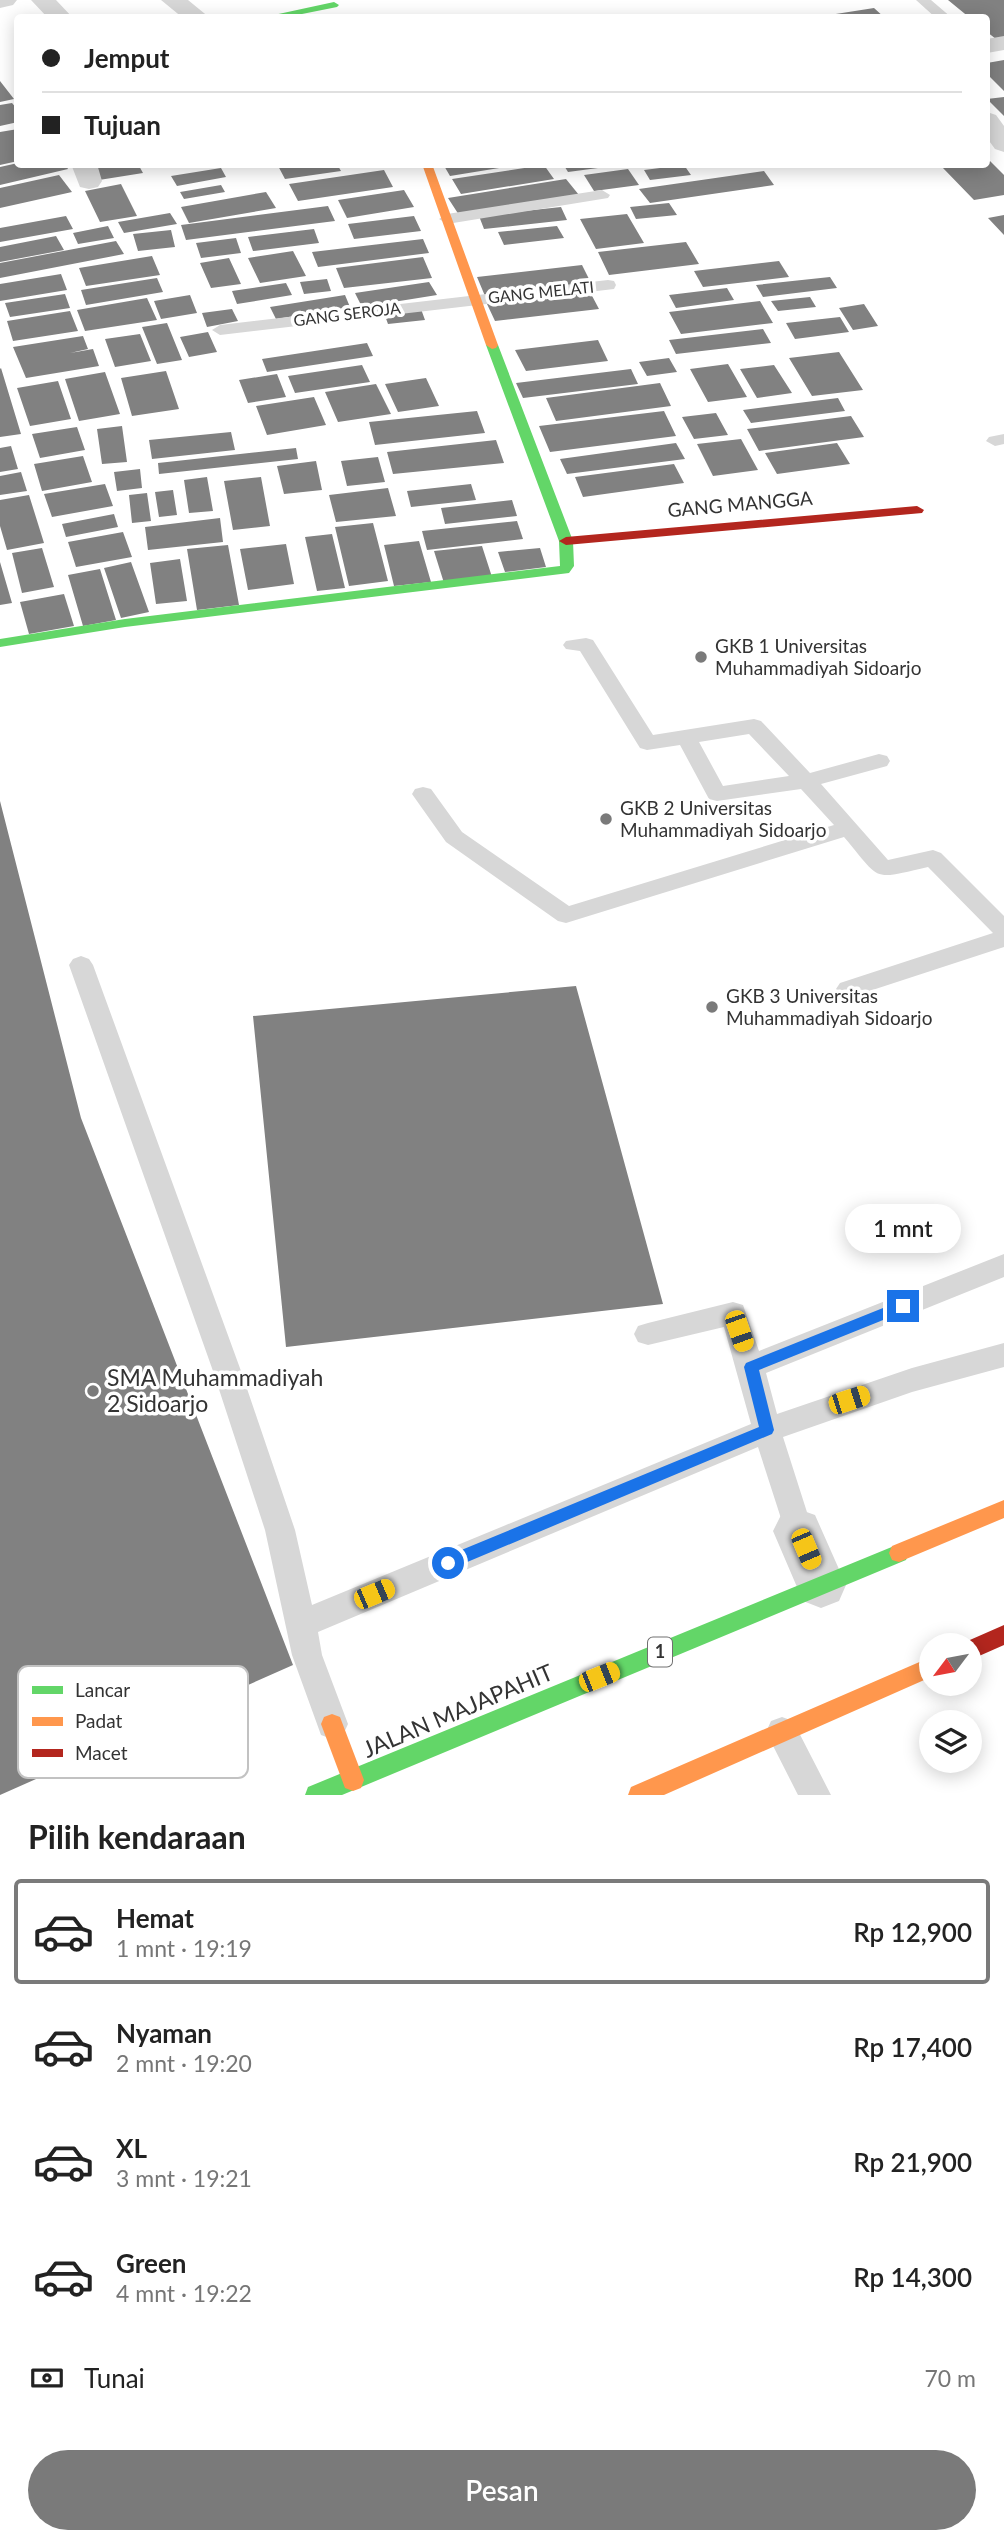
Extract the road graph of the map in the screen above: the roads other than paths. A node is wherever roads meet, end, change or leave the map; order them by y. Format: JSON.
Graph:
{"nodes":[{"id":1,"x":5,"y":0,"type":"edge"},
{"id":2,"x":43,"y":0,"type":"edge"},
{"id":3,"x":173,"y":0,"type":"edge"},
{"id":4,"x":923,"y":0,"type":"edge"},
{"id":5,"x":0,"y":1,"type":"edge"},
{"id":6,"x":334,"y":5,"type":"dead end"},
{"id":7,"x":58,"y":14,"type":"edge"},
{"id":8,"x":193,"y":14,"type":"edge"},
{"id":9,"x":286,"y":14,"type":"edge"},
{"id":10,"x":940,"y":14,"type":"edge"},
{"id":11,"x":990,"y":124,"type":"edge"},
{"id":12,"x":1004,"y":144,"type":"edge"},
{"id":13,"x":428,"y":168,"type":"edge"},
{"id":14,"x":602,"y":195,"type":"dead end"},
{"id":15,"x":447,"y":219,"type":"junction"},
{"id":16,"x":607,"y":285,"type":"dead end"},
{"id":17,"x":474,"y":299,"type":"junction"},
{"id":18,"x":220,"y":330,"type":"dead end"},
{"id":19,"x":917,"y":510,"type":"dead end"},
{"id":20,"x":566,"y":541,"type":"junction"},
{"id":21,"x":0,"y":643,"type":"edge"},
{"id":22,"x":573,"y":645,"type":"dead end"},
{"id":23,"x":686,"y":737,"type":"junction"},
{"id":24,"x":879,"y":761,"type":"dead end"},
{"id":25,"x":806,"y":781,"type":"junction"},
{"id":26,"x":424,"y":794,"type":"dead end"},
{"id":27,"x":850,"y":828,"type":"junction"},
{"id":28,"x":1004,"y":930,"type":"edge"},
{"id":29,"x":1004,"y":938,"type":"edge"},
{"id":30,"x":81,"y":965,"type":"dead end"},
{"id":31,"x":848,"y":989,"type":"dead end"},
{"id":32,"x":1004,"y":1265,"type":"edge"},
{"id":33,"x":648,"y":1334,"type":"dead end"},
{"id":34,"x":1004,"y":1355,"type":"edge"},
{"id":35,"x":751,"y":1367,"type":"junction"},
{"id":36,"x":767,"y":1430,"type":"junction"},
{"id":37,"x":1004,"y":1509,"type":"edge"},
{"id":38,"x":798,"y":1531,"type":"joint"},
{"id":39,"x":821,"y":1585,"type":"junction"},
{"id":40,"x":300,"y":1624,"type":"junction"},
{"id":41,"x":1004,"y":1635,"type":"edge"},
{"id":42,"x":982,"y":1645,"type":"edge"},
{"id":43,"x":919,"y":1672,"type":"edge"},
{"id":44,"x":331,"y":1724,"type":"joint"},
{"id":45,"x":782,"y":1732,"type":"junction"},
{"id":46,"x":353,"y":1780,"type":"junction"},
{"id":47,"x":316,"y":1795,"type":"edge"},
{"id":48,"x":639,"y":1795,"type":"edge"},
{"id":49,"x":815,"y":1795,"type":"edge"}],
"edges":[{"from":1,"to":5,"type":"street"},
{"from":2,"to":7,"type":"street"},
{"from":3,"to":8,"type":"street"},
{"from":4,"to":10,"type":"lane"},
{"from":6,"to":9,"type":"main road"},
{"from":11,"to":12,"type":"street"},
{"from":13,"to":15,"type":"main road"},
{"from":14,"to":15,"type":"lane"},
{"from":15,"to":17,"type":"main road"},
{"from":16,"to":17,"type":"lane","name":"GANG MELATI"},
{"from":17,"to":18,"type":"lane","name":"GANG SEROJA"},
{"from":17,"to":20,"type":"main road"},
{"from":19,"to":20,"type":"main road","name":"GANG MANGGA"},
{"from":20,"to":21,"type":"main road"},
{"from":22,"to":23,"type":"lane"},
{"from":23,"to":25,"type":"lane"},
{"from":23,"to":25,"type":"lane"},
{"from":24,"to":25,"type":"lane"},
{"from":25,"to":27,"type":"lane"},
{"from":26,"to":27,"type":"lane"},
{"from":27,"to":28,"type":"lane"},
{"from":29,"to":31,"type":"lane"},
{"from":30,"to":40,"type":"lane"},
{"from":32,"to":35,"type":"lane"},
{"from":33,"to":35,"type":"lane"},
{"from":34,"to":36,"type":"lane"},
{"from":35,"to":36,"type":"lane"},
{"from":36,"to":38,"type":"lane"},
{"from":36,"to":40,"type":"lane"},
{"from":37,"to":39,"type":"main road","name":"JALAN MAJAPAHIT","number":"1"},
{"from":38,"to":39,"type":"street"},
{"from":39,"to":46,"type":"main road","name":"JALAN MAJAPAHIT","number":"1"},
{"from":40,"to":44,"type":"lane"},
{"from":41,"to":42,"type":"main road"},
{"from":43,"to":45,"type":"main road"},
{"from":44,"to":46,"type":"main road"},
{"from":45,"to":48,"type":"main road"},
{"from":45,"to":49,"type":"lane"},
{"from":46,"to":47,"type":"main road","name":"JALAN MAJAPAHIT","number":"1"}]}
